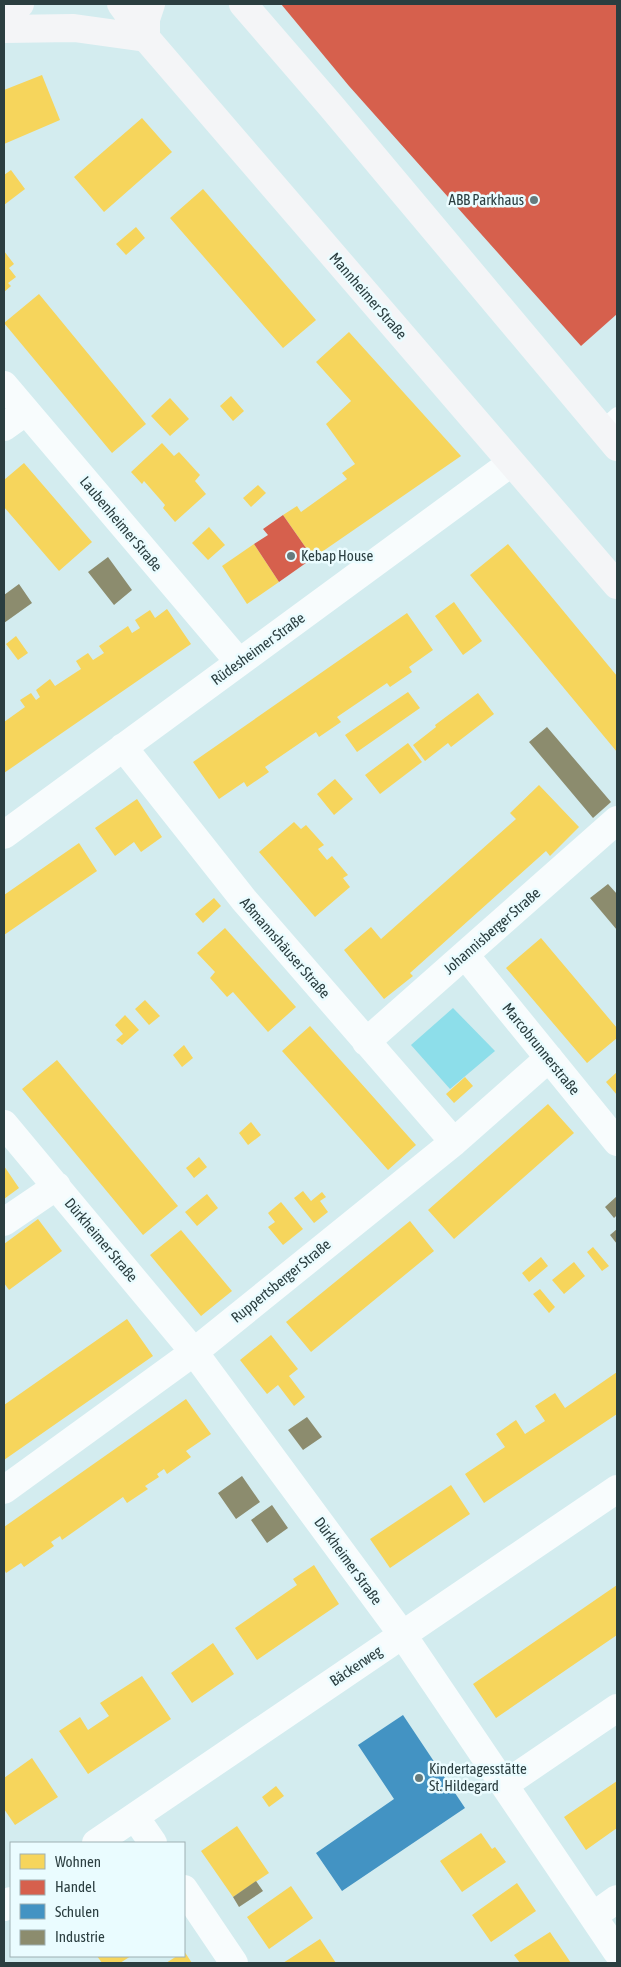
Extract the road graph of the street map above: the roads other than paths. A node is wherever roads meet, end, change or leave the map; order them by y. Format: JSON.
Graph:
{"nodes":[{"id":1,"x":20,"y":4,"type":"edge"},
{"id":2,"x":121,"y":4,"type":"edge"},
{"id":3,"x":151,"y":4,"type":"edge"},
{"id":4,"x":243,"y":4,"type":"edge"},
{"id":5,"x":4,"y":15,"type":"edge"},
{"id":6,"x":4,"y":29,"type":"edge"},
{"id":7,"x":146,"y":38,"type":"junction"},
{"id":8,"x":4,"y":385,"type":"edge"},
{"id":9,"x":15,"y":419,"type":"edge"},
{"id":10,"x":612,"y":430,"type":"edge"},
{"id":11,"x":512,"y":463,"type":"junction"},
{"id":12,"x":617,"y":586,"type":"edge"},
{"id":13,"x":239,"y":662,"type":"junction"},
{"id":14,"x":123,"y":748,"type":"junction"},
{"id":15,"x":617,"y":820,"type":"edge"},
{"id":16,"x":4,"y":835,"type":"edge"},
{"id":17,"x":465,"y":955,"type":"junction"},
{"id":18,"x":366,"y":1042,"type":"junction"},
{"id":19,"x":548,"y":1058,"type":"junction"},
{"id":20,"x":4,"y":1124,"type":"edge"},
{"id":21,"x":454,"y":1142,"type":"junction"},
{"id":22,"x":617,"y":1142,"type":"edge"},
{"id":23,"x":57,"y":1186,"type":"junction"},
{"id":24,"x":4,"y":1222,"type":"edge"},
{"id":25,"x":194,"y":1352,"type":"junction"},
{"id":26,"x":617,"y":1489,"type":"edge"},
{"id":27,"x":4,"y":1490,"type":"edge"},
{"id":28,"x":402,"y":1634,"type":"junction"},
{"id":29,"x":617,"y":1708,"type":"edge"},
{"id":30,"x":504,"y":1785,"type":"junction"},
{"id":31,"x":135,"y":1817,"type":"junction"},
{"id":32,"x":98,"y":1842,"type":"edge"},
{"id":33,"x":152,"y":1842,"type":"edge"},
{"id":34,"x":185,"y":1890,"type":"edge"},
{"id":35,"x":617,"y":1899,"type":"edge"},
{"id":36,"x":593,"y":1916,"type":"junction"},
{"id":37,"x":617,"y":1952,"type":"edge"},
{"id":38,"x":234,"y":1963,"type":"edge"}],
"edges":[{"from":1,"to":5,"type":"main road"},
{"from":2,"to":7,"type":"main road","name":"Mannheimer Straße"},
{"from":3,"to":7,"type":"main road"},
{"from":4,"to":10,"type":"main road"},
{"from":6,"to":7,"type":"main road"},
{"from":7,"to":11,"type":"main road","name":"Mannheimer Straße"},
{"from":8,"to":9,"type":"street","name":"Laubenheimer Straße"},
{"from":9,"to":13,"type":"street","name":"Laubenheimer Straße"},
{"from":11,"to":12,"type":"main road","name":"Mannheimer Straße"},
{"from":11,"to":13,"type":"street","name":"Rüdesheimer Straße"},
{"from":13,"to":14,"type":"street","name":"Rüdesheimer Straße"},
{"from":14,"to":16,"type":"street","name":"Rüdesheimer Straße"},
{"from":14,"to":18,"type":"street","name":"Aßmannshäuser Straße"},
{"from":15,"to":17,"type":"street","name":"Johannisberger Straße"},
{"from":17,"to":18,"type":"street","name":"Johannisberger Straße"},
{"from":17,"to":19,"type":"street","name":"Marcobrunnerstraße"},
{"from":18,"to":21,"type":"street","name":"Aßmannshäuser Straße"},
{"from":19,"to":21,"type":"street","name":"Ruppertsberger Straße"},
{"from":19,"to":22,"type":"street","name":"Marcobrunnerstraße"},
{"from":20,"to":23,"type":"street","name":"Dürkheimer Straße"},
{"from":21,"to":25,"type":"street","name":"Ruppertsberger Straße"},
{"from":23,"to":24,"type":"street","name":"Dürkheimer Straße"},
{"from":23,"to":25,"type":"street","name":"Dürkheimer Straße"},
{"from":25,"to":27,"type":"street","name":"Ruppertsberger Straße"},
{"from":25,"to":28,"type":"street","name":"Dürkheimer Straße"},
{"from":26,"to":28,"type":"street","name":"Bäckerweg"},
{"from":28,"to":30,"type":"street","name":"Dürkheimer Straße"},
{"from":28,"to":31,"type":"street","name":"Bäckerweg"},
{"from":29,"to":30,"type":"street"},
{"from":30,"to":36,"type":"street","name":"Dürkheimer Straße"},
{"from":31,"to":32,"type":"street","name":"Bäckerweg"},
{"from":31,"to":33,"type":"street"},
{"from":34,"to":38,"type":"street"},
{"from":35,"to":36,"type":"street"},
{"from":36,"to":37,"type":"street","name":"Dürkheimer Straße"}]}
